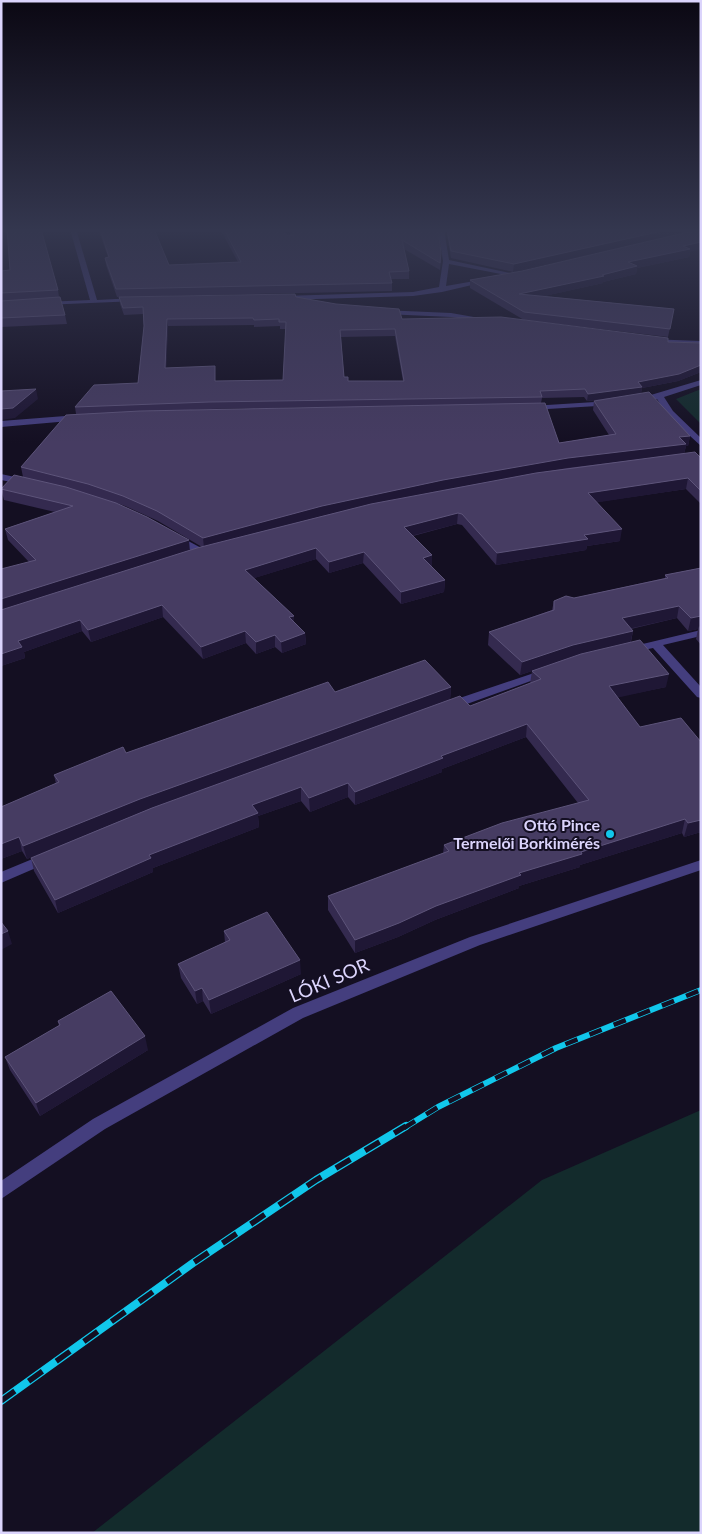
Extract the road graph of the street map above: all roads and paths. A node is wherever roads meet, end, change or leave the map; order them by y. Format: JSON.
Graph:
{"nodes":[{"id":1,"x":127,"y":301,"type":"edge"},
{"id":2,"x":295,"y":301,"type":"edge"},
{"id":3,"x":94,"y":302,"type":"joint"},
{"id":4,"x":38,"y":304,"type":"edge"},
{"id":5,"x":313,"y":306,"type":"edge"},
{"id":6,"x":372,"y":311,"type":"edge"},
{"id":7,"x":500,"y":321,"type":"edge"},
{"id":8,"x":643,"y":340,"type":"edge"},
{"id":9,"x":701,"y":343,"type":"edge"},
{"id":10,"x":701,"y":382,"type":"edge"},
{"id":11,"x":659,"y":396,"type":"junction"},
{"id":12,"x":632,"y":401,"type":"edge"},
{"id":13,"x":622,"y":402,"type":"edge"},
{"id":14,"x":522,"y":408,"type":"edge"},
{"id":15,"x":83,"y":418,"type":"edge"},
{"id":16,"x":1,"y":424,"type":"edge"},
{"id":17,"x":701,"y":443,"type":"edge"},
{"id":18,"x":1,"y":477,"type":"edge"},
{"id":19,"x":39,"y":486,"type":"edge"},
{"id":20,"x":162,"y":530,"type":"edge"},
{"id":21,"x":203,"y":553,"type":"edge"},
{"id":22,"x":701,"y":633,"type":"edge"},
{"id":23,"x":656,"y":644,"type":"junction"},
{"id":24,"x":620,"y":652,"type":"edge"},
{"id":25,"x":556,"y":668,"type":"edge"},
{"id":26,"x":701,"y":694,"type":"edge"},
{"id":27,"x":434,"y":712,"type":"edge"},
{"id":28,"x":55,"y":854,"type":"edge"},
{"id":29,"x":701,"y":865,"type":"edge"},
{"id":30,"x":1,"y":878,"type":"edge"},
{"id":31,"x":1,"y":1191,"type":"edge"}],
"edges":[{"from":1,"to":3,"type":"street"},
{"from":2,"to":5,"type":"street"},
{"from":3,"to":4,"type":"street"},
{"from":6,"to":7,"type":"street"},
{"from":8,"to":9,"type":"street"},
{"from":10,"to":11,"type":"street"},
{"from":11,"to":12,"type":"street"},
{"from":11,"to":17,"type":"street"},
{"from":13,"to":14,"type":"street"},
{"from":15,"to":16,"type":"street"},
{"from":18,"to":19,"type":"street"},
{"from":20,"to":21,"type":"street"},
{"from":22,"to":23,"type":"street"},
{"from":23,"to":24,"type":"street"},
{"from":23,"to":26,"type":"street"},
{"from":25,"to":27,"type":"street"},
{"from":28,"to":30,"type":"street"},
{"from":29,"to":31,"type":"street","name":"LÓKI SOR"}]}
